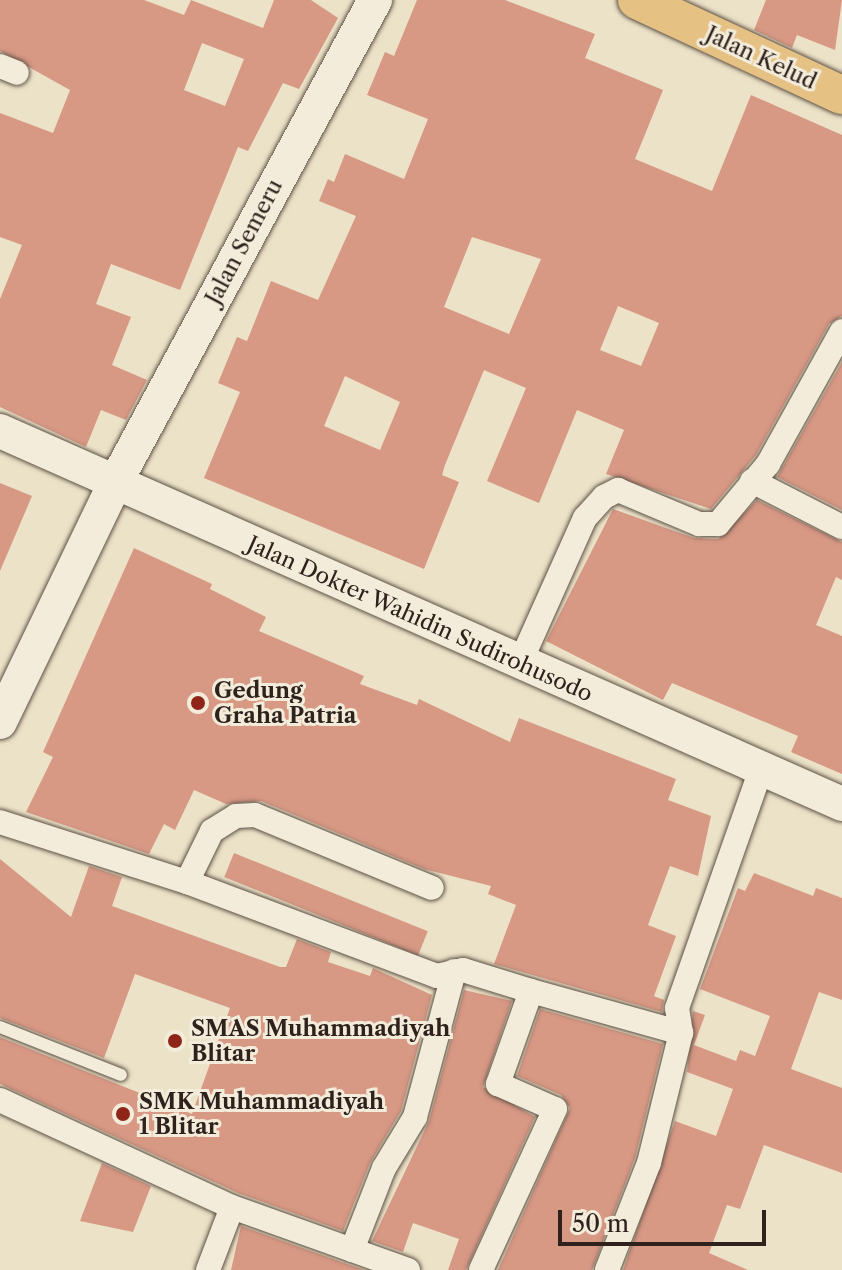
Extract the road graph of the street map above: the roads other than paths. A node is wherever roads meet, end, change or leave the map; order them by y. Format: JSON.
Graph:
{"nodes":[{"id":1,"x":375,"y":0,"type":"edge"},
{"id":2,"x":637,"y":0,"type":"edge"},
{"id":3,"x":842,"y":95,"type":"edge"},
{"id":4,"x":842,"y":331,"type":"edge"},
{"id":5,"x":0,"y":431,"type":"edge"},
{"id":6,"x":752,"y":481,"type":"junction"},
{"id":7,"x":114,"y":485,"type":"junction"},
{"id":8,"x":842,"y":527,"type":"edge"},
{"id":9,"x":520,"y":663,"type":"junction"},
{"id":10,"x":0,"y":722,"type":"edge"},
{"id":11,"x":761,"y":769,"type":"junction"},
{"id":12,"x":842,"y":804,"type":"edge"},
{"id":13,"x":0,"y":822,"type":"edge"},
{"id":14,"x":187,"y":882,"type":"junction"},
{"id":15,"x":432,"y":888,"type":"dead end"},
{"id":16,"x":454,"y":971,"type":"junction"},
{"id":17,"x":531,"y":991,"type":"junction"},
{"id":18,"x":0,"y":1027,"type":"edge"},
{"id":19,"x":681,"y":1033,"type":"junction"},
{"id":20,"x":121,"y":1075,"type":"dead end"},
{"id":21,"x":0,"y":1100,"type":"edge"},
{"id":22,"x":232,"y":1207,"type":"junction"},
{"id":23,"x":352,"y":1250,"type":"junction"},
{"id":24,"x":208,"y":1270,"type":"edge"},
{"id":25,"x":408,"y":1270,"type":"edge"},
{"id":26,"x":481,"y":1270,"type":"edge"},
{"id":27,"x":607,"y":1270,"type":"edge"}],
"edges":[{"from":1,"to":7,"type":"main road","name":"Jalan Semeru"},
{"from":2,"to":3,"type":"main road","name":"Jalan Kelud"},
{"from":4,"to":6,"type":"street"},
{"from":5,"to":7,"type":"main road","name":"Jalan Dokter Wahidin Sudirohusodo"},
{"from":6,"to":8,"type":"street"},
{"from":6,"to":9,"type":"street"},
{"from":7,"to":9,"type":"main road","name":"Jalan Dokter Wahidin Sudirohusodo"},
{"from":7,"to":10,"type":"main road","name":"Jalan Semeru"},
{"from":9,"to":11,"type":"main road","name":"Jalan Dokter Wahidin Sudirohusodo"},
{"from":11,"to":12,"type":"main road","name":"Jalan Dokter Wahidin Sudirohusodo"},
{"from":11,"to":19,"type":"street"},
{"from":13,"to":14,"type":"street"},
{"from":14,"to":15,"type":"street"},
{"from":14,"to":16,"type":"street"},
{"from":16,"to":17,"type":"street"},
{"from":16,"to":23,"type":"street"},
{"from":17,"to":19,"type":"street"},
{"from":17,"to":26,"type":"street"},
{"from":18,"to":20,"type":"lane"},
{"from":19,"to":27,"type":"street"},
{"from":21,"to":22,"type":"street"},
{"from":22,"to":23,"type":"street"},
{"from":22,"to":24,"type":"street"},
{"from":23,"to":25,"type":"street"}]}
